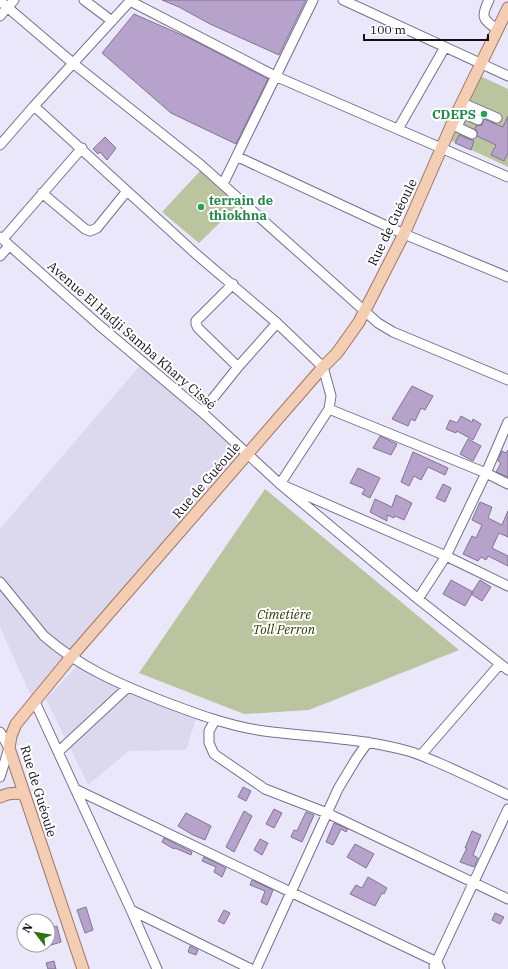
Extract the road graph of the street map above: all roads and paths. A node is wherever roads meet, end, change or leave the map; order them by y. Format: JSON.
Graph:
{"nodes":[{"id":1,"x":14,"y":0,"type":"edge"},
{"id":2,"x":84,"y":0,"type":"edge"},
{"id":3,"x":130,"y":0,"type":"edge"},
{"id":4,"x":314,"y":0,"type":"edge"},
{"id":5,"x":343,"y":0,"type":"edge"},
{"id":6,"x":489,"y":0,"type":"edge"},
{"id":7,"x":0,"y":1,"type":"edge"},
{"id":8,"x":7,"y":8,"type":"junction"},
{"id":9,"x":508,"y":8,"type":"edge"},
{"id":10,"x":0,"y":16,"type":"edge"},
{"id":11,"x":112,"y":21,"type":"junction"},
{"id":12,"x":498,"y":30,"type":"junction"},
{"id":13,"x":444,"y":47,"type":"junction"},
{"id":14,"x":74,"y":64,"type":"junction"},
{"id":15,"x":481,"y":64,"type":"junction"},
{"id":16,"x":275,"y":76,"type":"junction"},
{"id":17,"x":508,"y":76,"type":"edge"},
{"id":18,"x":34,"y":106,"type":"junction"},
{"id":19,"x":460,"y":117,"type":"junction"},
{"id":20,"x":497,"y":118,"type":"dead end"},
{"id":21,"x":478,"y":120,"type":"dead end"},
{"id":22,"x":398,"y":130,"type":"junction"},
{"id":23,"x":472,"y":134,"type":"dead end"},
{"id":24,"x":0,"y":145,"type":"edge"},
{"id":25,"x":82,"y":148,"type":"junction"},
{"id":26,"x":442,"y":149,"type":"junction"},
{"id":27,"x":238,"y":157,"type":"junction"},
{"id":28,"x":508,"y":177,"type":"edge"},
{"id":29,"x":223,"y":184,"type":"junction"},
{"id":30,"x":127,"y":191,"type":"junction"},
{"id":31,"x":42,"y":193,"type":"junction"},
{"id":32,"x":404,"y":234,"type":"junction"},
{"id":33,"x":1,"y":238,"type":"edge"},
{"id":34,"x":9,"y":246,"type":"junction"},
{"id":35,"x":0,"y":256,"type":"edge"},
{"id":36,"x":508,"y":277,"type":"edge"},
{"id":37,"x":233,"y":284,"type":"junction"},
{"id":38,"x":364,"y":310,"type":"junction"},
{"id":39,"x":278,"y":323,"type":"junction"},
{"id":40,"x":238,"y":367,"type":"junction"},
{"id":41,"x":323,"y":367,"type":"junction"},
{"id":42,"x":508,"y":380,"type":"edge"},
{"id":43,"x":329,"y":409,"type":"junction"},
{"id":44,"x":202,"y":412,"type":"junction"},
{"id":45,"x":508,"y":422,"type":"edge"},
{"id":46,"x":248,"y":454,"type":"junction"},
{"id":47,"x":486,"y":473,"type":"junction"},
{"id":48,"x":280,"y":484,"type":"junction"},
{"id":49,"x":508,"y":484,"type":"edge"},
{"id":50,"x":446,"y":556,"type":"junction"},
{"id":51,"x":0,"y":582,"type":"edge"},
{"id":52,"x":508,"y":586,"type":"edge"},
{"id":53,"x":418,"y":599,"type":"junction"},
{"id":54,"x":71,"y":657,"type":"junction"},
{"id":55,"x":500,"y":664,"type":"junction"},
{"id":56,"x":508,"y":670,"type":"edge"},
{"id":57,"x":128,"y":687,"type":"junction"},
{"id":58,"x":35,"y":702,"type":"junction"},
{"id":59,"x":215,"y":720,"type":"junction"},
{"id":60,"x":0,"y":732,"type":"edge"},
{"id":61,"x":368,"y":742,"type":"junction"},
{"id":62,"x":9,"y":748,"type":"junction"},
{"id":63,"x":58,"y":752,"type":"junction"},
{"id":64,"x":421,"y":755,"type":"junction"},
{"id":65,"x":0,"y":776,"type":"edge"},
{"id":66,"x":75,"y":789,"type":"junction"},
{"id":67,"x":24,"y":795,"type":"junction"},
{"id":68,"x":508,"y":795,"type":"edge"},
{"id":69,"x":0,"y":797,"type":"edge"},
{"id":70,"x":508,"y":809,"type":"edge"},
{"id":71,"x":327,"y":813,"type":"junction"},
{"id":72,"x":474,"y":882,"type":"junction"},
{"id":73,"x":292,"y":893,"type":"junction"},
{"id":74,"x":508,"y":899,"type":"edge"},
{"id":75,"x":131,"y":910,"type":"junction"},
{"id":76,"x":436,"y":967,"type":"edge"},
{"id":77,"x":83,"y":969,"type":"edge"},
{"id":78,"x":157,"y":969,"type":"edge"},
{"id":79,"x":251,"y":969,"type":"edge"},
{"id":80,"x":256,"y":969,"type":"edge"}],
"edges":[{"from":1,"to":8,"type":"street"},
{"from":2,"to":11,"type":"street"},
{"from":3,"to":11,"type":"street"},
{"from":3,"to":16,"type":"street"},
{"from":4,"to":16,"type":"street"},
{"from":5,"to":13,"type":"street"},
{"from":6,"to":12,"type":"street"},
{"from":7,"to":8,"type":"street"},
{"from":8,"to":10,"type":"street"},
{"from":8,"to":14,"type":"street"},
{"from":9,"to":12,"type":"main road","name":"Rue de Guéoule"},
{"from":11,"to":14,"type":"street"},
{"from":12,"to":15,"type":"main road","name":"Rue de Guéoule"},
{"from":13,"to":15,"type":"street"},
{"from":13,"to":22,"type":"street"},
{"from":14,"to":18,"type":"street"},
{"from":14,"to":29,"type":"street"},
{"from":15,"to":17,"type":"street"},
{"from":15,"to":19,"type":"main road","name":"Rue de Guéoule"},
{"from":16,"to":22,"type":"street"},
{"from":16,"to":27,"type":"street"},
{"from":18,"to":24,"type":"street"},
{"from":18,"to":25,"type":"street"},
{"from":19,"to":20,"type":"street"},
{"from":19,"to":21,"type":"street"},
{"from":19,"to":23,"type":"street"},
{"from":19,"to":26,"type":"main road","name":"Rue de Guéoule"},
{"from":22,"to":26,"type":"street"},
{"from":25,"to":30,"type":"street"},
{"from":25,"to":31,"type":"street"},
{"from":26,"to":28,"type":"street"},
{"from":26,"to":32,"type":"main road","name":"Rue de Guéoule"},
{"from":27,"to":29,"type":"street"},
{"from":27,"to":32,"type":"street"},
{"from":29,"to":38,"type":"street"},
{"from":30,"to":31,"type":"street"},
{"from":30,"to":37,"type":"street"},
{"from":31,"to":33,"type":"street"},
{"from":32,"to":36,"type":"street"},
{"from":32,"to":38,"type":"main road","name":"Rue de Guéoule"},
{"from":33,"to":34,"type":"street","name":"Avenue El Hadji Samba Khary Cissé"},
{"from":34,"to":35,"type":"street"},
{"from":34,"to":44,"type":"street","name":"Avenue El Hadji Samba Khary Cissé"},
{"from":37,"to":39,"type":"street"},
{"from":37,"to":40,"type":"street"},
{"from":38,"to":41,"type":"main road","name":"Rue de Guéoule"},
{"from":38,"to":42,"type":"street"},
{"from":39,"to":40,"type":"street"},
{"from":39,"to":41,"type":"street"},
{"from":40,"to":44,"type":"street"},
{"from":41,"to":43,"type":"street"},
{"from":41,"to":46,"type":"main road","name":"Rue de Guéoule"},
{"from":43,"to":47,"type":"street"},
{"from":43,"to":48,"type":"street"},
{"from":44,"to":46,"type":"street","name":"Avenue El Hadji Samba Khary Cissé"},
{"from":45,"to":47,"type":"street"},
{"from":46,"to":48,"type":"street","name":"Avenue El Hadji Samba Khary Cissé"},
{"from":46,"to":54,"type":"main road","name":"Rue de Guéoule"},
{"from":47,"to":49,"type":"street"},
{"from":47,"to":50,"type":"street"},
{"from":48,"to":50,"type":"street"},
{"from":48,"to":53,"type":"street","name":"Avenue El Hadji Samba Khary Cissé"},
{"from":50,"to":52,"type":"street"},
{"from":50,"to":53,"type":"street"},
{"from":51,"to":54,"type":"street"},
{"from":53,"to":55,"type":"street","name":"Avenue El Hadji Samba Khary Cissé"},
{"from":54,"to":57,"type":"street"},
{"from":54,"to":58,"type":"main road","name":"Rue de Guéoule"},
{"from":55,"to":56,"type":"street","name":"Avenue El Hadji Samba Khary Cissé"},
{"from":55,"to":64,"type":"street"},
{"from":57,"to":59,"type":"street"},
{"from":57,"to":63,"type":"street"},
{"from":58,"to":62,"type":"main road","name":"Rue de Guéoule"},
{"from":58,"to":63,"type":"street"},
{"from":59,"to":61,"type":"street"},
{"from":59,"to":71,"type":"street"},
{"from":60,"to":62,"type":"street"},
{"from":61,"to":64,"type":"street"},
{"from":61,"to":71,"type":"street"},
{"from":62,"to":65,"type":"street"},
{"from":62,"to":67,"type":"main road","name":"Rue de Guéoule"},
{"from":63,"to":66,"type":"street"},
{"from":64,"to":68,"type":"street"},
{"from":66,"to":73,"type":"street"},
{"from":66,"to":75,"type":"street"},
{"from":67,"to":69,"type":"main road"},
{"from":67,"to":77,"type":"main road","name":"Rue de Guéoule"},
{"from":70,"to":72,"type":"street"},
{"from":71,"to":72,"type":"street"},
{"from":71,"to":73,"type":"street"},
{"from":72,"to":74,"type":"street"},
{"from":72,"to":76,"type":"street"},
{"from":73,"to":76,"type":"street"},
{"from":73,"to":80,"type":"street"},
{"from":75,"to":78,"type":"street"},
{"from":75,"to":79,"type":"street"}]}
